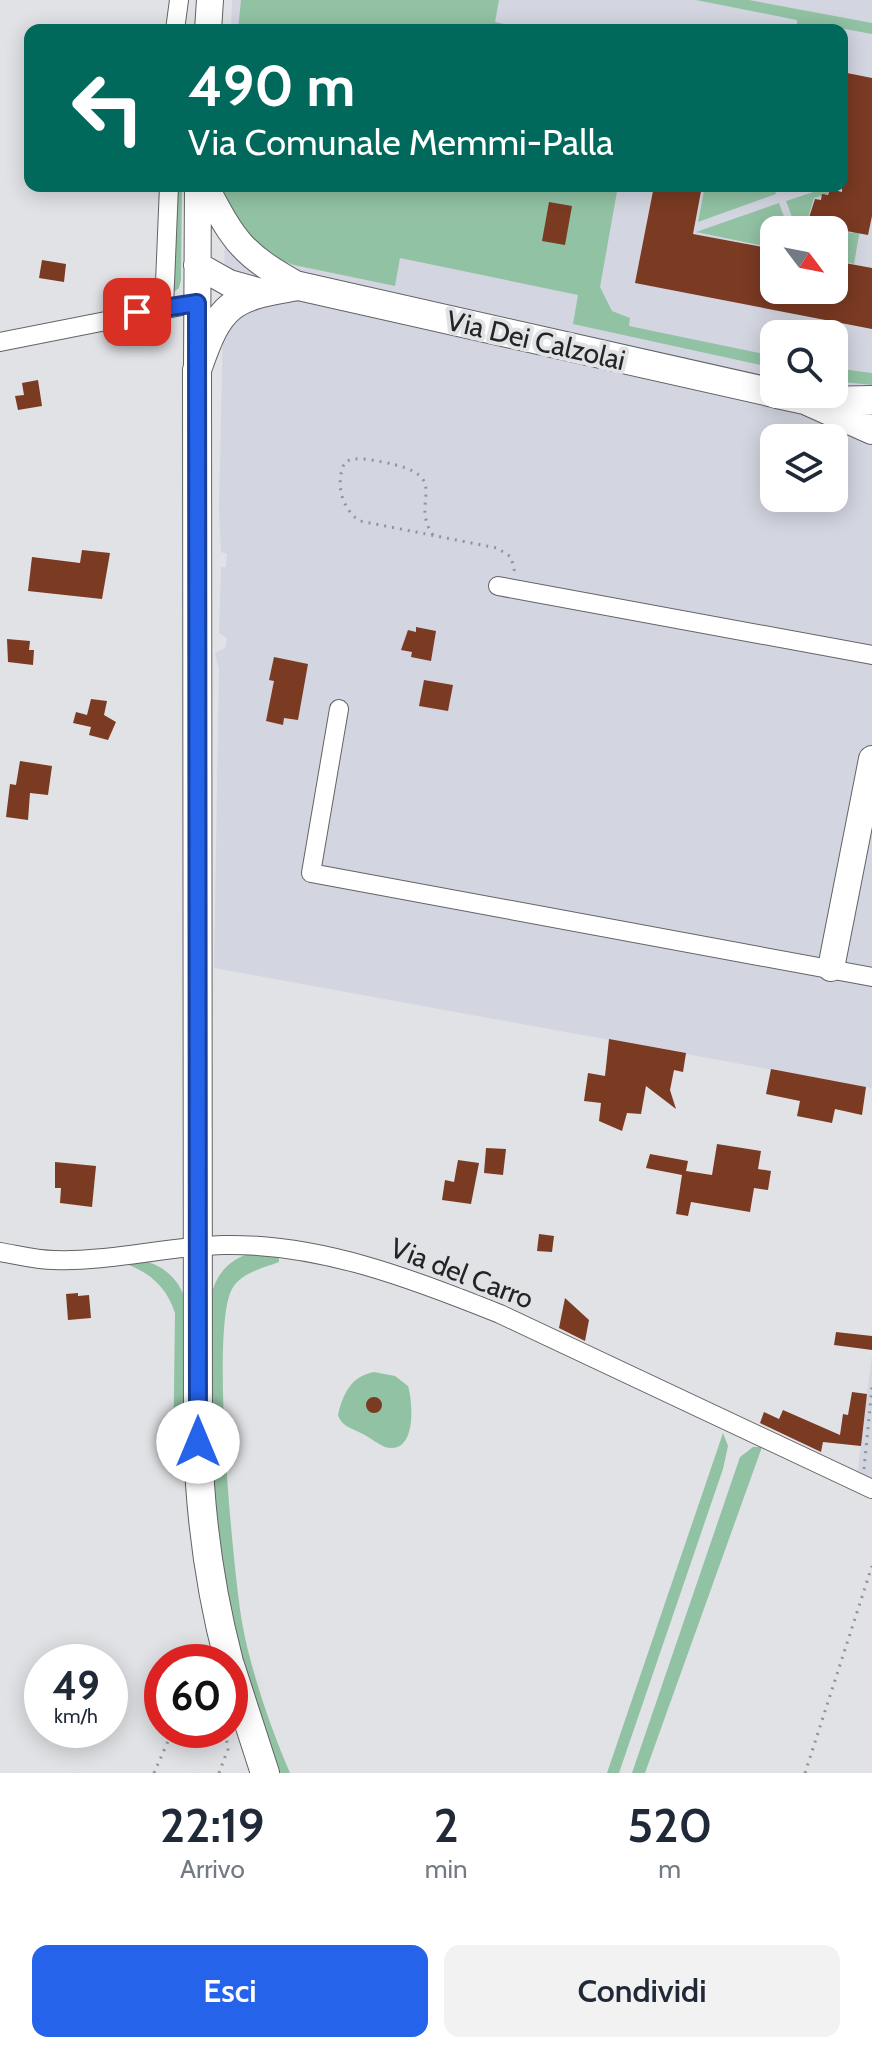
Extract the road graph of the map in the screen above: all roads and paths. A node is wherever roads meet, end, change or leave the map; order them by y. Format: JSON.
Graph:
{"nodes":[{"id":1,"x":179,"y":0,"type":"edge"},
{"id":2,"x":210,"y":0,"type":"edge"},
{"id":3,"x":176,"y":24,"type":"edge"},
{"id":4,"x":208,"y":24,"type":"edge"},
{"id":5,"x":169,"y":192,"type":"edge"},
{"id":6,"x":198,"y":192,"type":"edge"},
{"id":7,"x":208,"y":192,"type":"edge"},
{"id":8,"x":259,"y":263,"type":"junction"},
{"id":9,"x":197,"y":265,"type":"junction"},
{"id":10,"x":299,"y":286,"type":"junction"},
{"id":11,"x":261,"y":292,"type":"junction"},
{"id":12,"x":197,"y":303,"type":"junction"},
{"id":13,"x":164,"y":307,"type":"junction"},
{"id":14,"x":0,"y":342,"type":"edge"},
{"id":15,"x":197,"y":370,"type":"junction"},
{"id":16,"x":760,"y":390,"type":"edge"},
{"id":17,"x":848,"y":400,"type":"edge"},
{"id":18,"x":872,"y":400,"type":"edge"},
{"id":19,"x":823,"y":408,"type":"edge"},
{"id":20,"x":872,"y":430,"type":"edge"},
{"id":21,"x":433,"y":535,"type":"junction"},
{"id":22,"x":506,"y":587,"type":"joint"},
{"id":23,"x":872,"y":655,"type":"edge"},
{"id":24,"x":339,"y":709,"type":"dead end"},
{"id":25,"x":872,"y":759,"type":"edge"},
{"id":26,"x":831,"y":968,"type":"junction"},
{"id":27,"x":872,"y":977,"type":"edge"},
{"id":28,"x":197,"y":1246,"type":"junction"},
{"id":29,"x":0,"y":1252,"type":"edge"},
{"id":30,"x":872,"y":1387,"type":"edge"},
{"id":31,"x":867,"y":1487,"type":"edge"},
{"id":32,"x":872,"y":1566,"type":"edge"},
{"id":33,"x":225,"y":1644,"type":"edge"},
{"id":34,"x":248,"y":1720,"type":"edge"},
{"id":35,"x":165,"y":1748,"type":"edge"},
{"id":36,"x":228,"y":1748,"type":"edge"},
{"id":37,"x":154,"y":1773,"type":"edge"},
{"id":38,"x":219,"y":1773,"type":"edge"},
{"id":39,"x":265,"y":1773,"type":"edge"},
{"id":40,"x":805,"y":1773,"type":"edge"}],
"edges":[{"from":1,"to":3,"type":"street"},
{"from":2,"to":4,"type":"street"},
{"from":5,"to":13,"type":"street"},
{"from":6,"to":9,"type":"street"},
{"from":7,"to":8,"type":"street"},
{"from":8,"to":9,"type":"street"},
{"from":8,"to":10,"type":"street"},
{"from":9,"to":11,"type":"street"},
{"from":9,"to":12,"type":"street"},
{"from":10,"to":11,"type":"main road"},
{"from":10,"to":16,"type":"main road","name":"Via Dei Calzolai"},
{"from":11,"to":15,"type":"main road"},
{"from":12,"to":13,"type":"street"},
{"from":12,"to":15,"type":"street"},
{"from":13,"to":14,"type":"street"},
{"from":15,"to":28,"type":"main road"},
{"from":17,"to":18,"type":"main road"},
{"from":19,"to":20,"type":"main road","name":"Via Dei Calzolai"},
{"from":21,"to":21,"type":"path"},
{"from":21,"to":22,"type":"path"},
{"from":22,"to":23,"type":"street"},
{"from":24,"to":26,"type":"street"},
{"from":25,"to":26,"type":"street"},
{"from":26,"to":27,"type":"street"},
{"from":28,"to":29,"type":"street","name":"Via del Carro"},
{"from":28,"to":31,"type":"street","name":"Via del Carro"},
{"from":28,"to":33,"type":"main road"},
{"from":30,"to":31,"type":"path"},
{"from":32,"to":40,"type":"path"},
{"from":34,"to":39,"type":"main road"},
{"from":35,"to":37,"type":"path"},
{"from":36,"to":38,"type":"path"}]}
